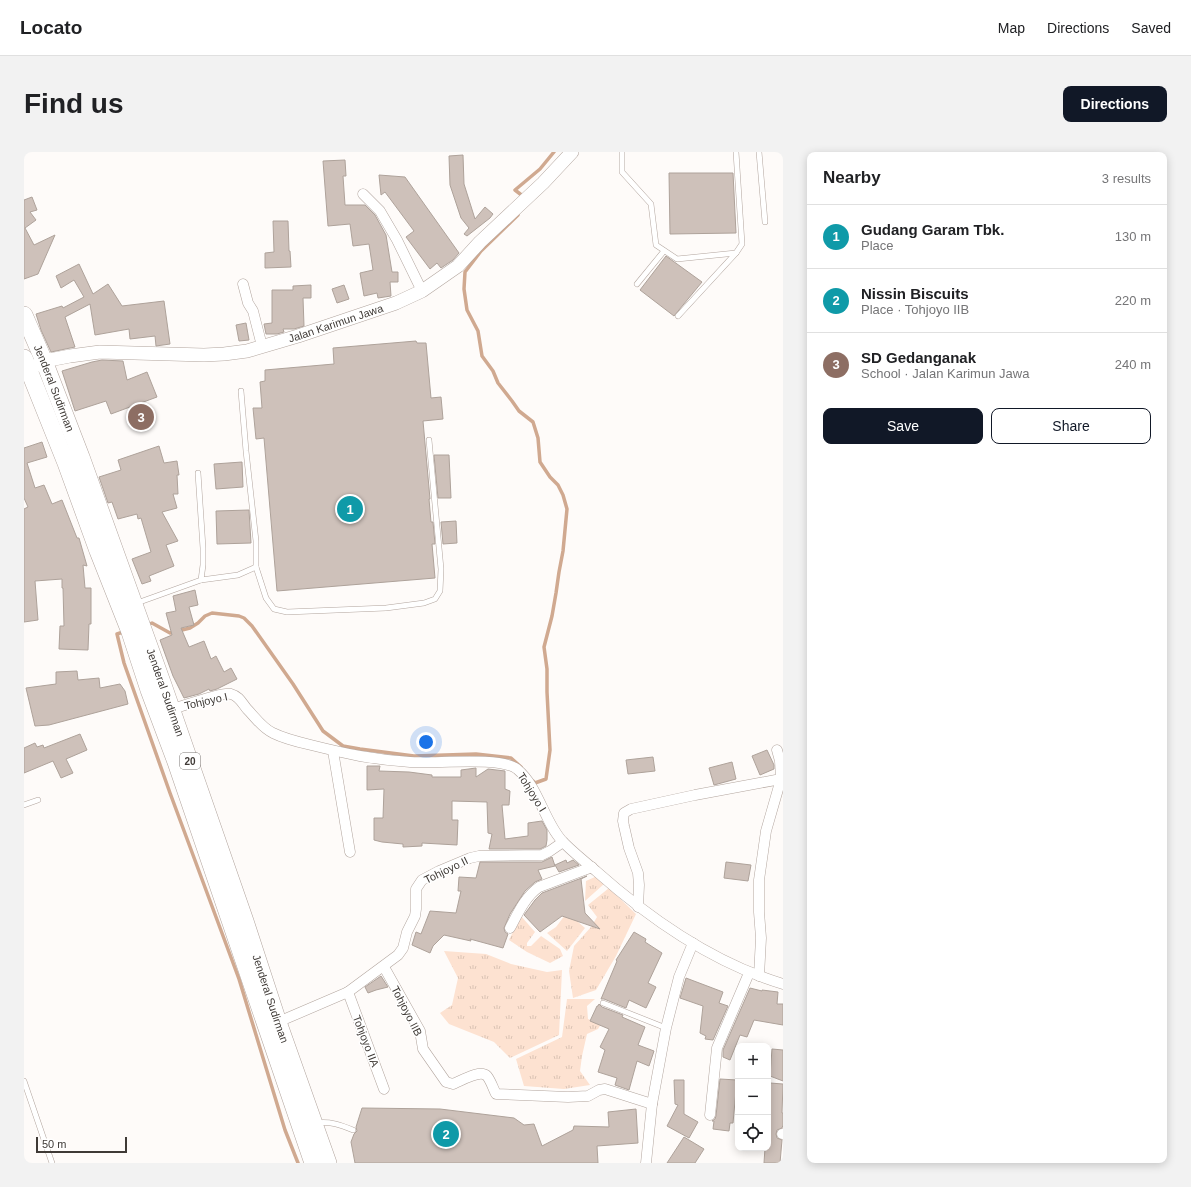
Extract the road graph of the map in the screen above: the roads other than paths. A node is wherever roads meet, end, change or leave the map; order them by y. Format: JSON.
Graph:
{"nodes":[{"id":1,"x":572,"y":152,"type":"edge"},
{"id":2,"x":622,"y":152,"type":"edge"},
{"id":3,"x":736,"y":152,"type":"edge"},
{"id":4,"x":759,"y":152,"type":"edge"},
{"id":5,"x":363,"y":194,"type":"dead end"},
{"id":6,"x":765,"y":222,"type":"dead end"},
{"id":7,"x":664,"y":250,"type":"junction"},
{"id":8,"x":736,"y":253,"type":"junction"},
{"id":9,"x":243,"y":284,"type":"dead end"},
{"id":10,"x":637,"y":284,"type":"dead end"},
{"id":11,"x":422,"y":291,"type":"junction"},
{"id":12,"x":24,"y":315,"type":"edge"},
{"id":13,"x":678,"y":316,"type":"dead end"},
{"id":14,"x":262,"y":346,"type":"junction"},
{"id":15,"x":44,"y":362,"type":"junction"},
{"id":16,"x":26,"y":364,"type":"edge"},
{"id":17,"x":241,"y":391,"type":"dead end"},
{"id":18,"x":429,"y":440,"type":"dead end"},
{"id":19,"x":198,"y":474,"type":"dead end"},
{"id":20,"x":256,"y":567,"type":"junction"},
{"id":21,"x":201,"y":580,"type":"junction"},
{"id":22,"x":127,"y":606,"type":"junction"},
{"id":23,"x":156,"y":687,"type":"junction"},
{"id":24,"x":172,"y":709,"type":"junction"},
{"id":25,"x":777,"y":750,"type":"dead end"},
{"id":26,"x":333,"y":751,"type":"junction"},
{"id":27,"x":781,"y":779,"type":"junction"},
{"id":28,"x":38,"y":800,"type":"dead end"},
{"id":29,"x":24,"y":805,"type":"edge"},
{"id":30,"x":563,"y":842,"type":"junction"},
{"id":31,"x":350,"y":852,"type":"dead end"},
{"id":32,"x":592,"y":867,"type":"junction"},
{"id":33,"x":638,"y":907,"type":"junction"},
{"id":34,"x":238,"y":924,"type":"junction"},
{"id":35,"x":510,"y":928,"type":"dead end"},
{"id":36,"x":693,"y":943,"type":"junction"},
{"id":37,"x":384,"y":966,"type":"junction"},
{"id":38,"x":749,"y":973,"type":"junction"},
{"id":39,"x":759,"y":976,"type":"junction"},
{"id":40,"x":783,"y":984,"type":"edge"},
{"id":41,"x":348,"y":992,"type":"junction"},
{"id":42,"x":603,"y":1002,"type":"dead end"},
{"id":43,"x":278,"y":1022,"type":"junction"},
{"id":44,"x":666,"y":1028,"type":"junction"},
{"id":45,"x":24,"y":1080,"type":"edge"},
{"id":46,"x":384,"y":1089,"type":"dead end"},
{"id":47,"x":652,"y":1104,"type":"junction"},
{"id":48,"x":710,"y":1115,"type":"dead end"},
{"id":49,"x":308,"y":1125,"type":"junction"},
{"id":50,"x":353,"y":1130,"type":"dead end"},
{"id":51,"x":52,"y":1163,"type":"edge"},
{"id":52,"x":313,"y":1163,"type":"edge"},
{"id":53,"x":328,"y":1163,"type":"edge"},
{"id":54,"x":646,"y":1163,"type":"edge"}],
"edges":[{"from":1,"to":11,"type":"street","name":"Jalan Karimun Jawa"},
{"from":2,"to":7,"type":"lane"},
{"from":3,"to":8,"type":"lane"},
{"from":4,"to":6,"type":"lane"},
{"from":5,"to":11,"type":"street"},
{"from":7,"to":8,"type":"lane"},
{"from":7,"to":10,"type":"lane"},
{"from":8,"to":13,"type":"lane"},
{"from":9,"to":14,"type":"street"},
{"from":11,"to":14,"type":"street","name":"Jalan Karimun Jawa"},
{"from":12,"to":15,"type":"highway","name":"Jenderal Sudirman","number":"20"},
{"from":14,"to":15,"type":"street","name":"Jalan Karimun Jawa"},
{"from":15,"to":16,"type":"street","name":"Jalan Karimun Jawa"},
{"from":15,"to":22,"type":"highway","name":"Jenderal Sudirman","number":"20"},
{"from":16,"to":22,"type":"highway","name":"Jenderal Sudirman","number":"20"},
{"from":17,"to":20,"type":"lane"},
{"from":18,"to":20,"type":"lane"},
{"from":19,"to":21,"type":"lane"},
{"from":20,"to":21,"type":"lane"},
{"from":21,"to":22,"type":"lane"},
{"from":22,"to":23,"type":"highway","name":"Jenderal Sudirman","number":"20"},
{"from":23,"to":24,"type":"highway","name":"Jenderal Sudirman","number":"20"},
{"from":23,"to":34,"type":"highway","name":"Jenderal Sudirman","number":"20"},
{"from":24,"to":26,"type":"street","name":"Tohjoyo I"},
{"from":24,"to":34,"type":"highway","name":"Jenderal Sudirman","number":"20"},
{"from":25,"to":27,"type":"street"},
{"from":26,"to":30,"type":"street","name":"Tohjoyo I"},
{"from":26,"to":31,"type":"street"},
{"from":27,"to":33,"type":"street"},
{"from":27,"to":39,"type":"street"},
{"from":28,"to":29,"type":"lane"},
{"from":30,"to":32,"type":"street","name":"Tohjoyo I"},
{"from":30,"to":37,"type":"street","name":"Tohjoyo II"},
{"from":32,"to":33,"type":"street","name":"Tohjoyo I"},
{"from":32,"to":35,"type":"street"},
{"from":33,"to":36,"type":"street","name":"Tohjoyo I"},
{"from":34,"to":43,"type":"highway","name":"Jenderal Sudirman","number":"20"},
{"from":34,"to":49,"type":"highway","name":"Jenderal Sudirman","number":"20"},
{"from":36,"to":38,"type":"street","name":"Tohjoyo I"},
{"from":36,"to":44,"type":"street"},
{"from":37,"to":41,"type":"street","name":"Tohjoyo II"},
{"from":37,"to":47,"type":"street","name":"Tohjoyo IIB"},
{"from":38,"to":39,"type":"street","name":"Tohjoyo I"},
{"from":38,"to":48,"type":"street"},
{"from":39,"to":40,"type":"street","name":"Tohjoyo I"},
{"from":41,"to":43,"type":"street","name":"Tohjoyo II"},
{"from":41,"to":46,"type":"street","name":"Tohjoyo IIA"},
{"from":42,"to":44,"type":"lane"},
{"from":43,"to":49,"type":"highway","name":"Jenderal Sudirman","number":"20"},
{"from":44,"to":47,"type":"street"},
{"from":45,"to":51,"type":"lane"},
{"from":47,"to":54,"type":"street"},
{"from":49,"to":50,"type":"lane"},
{"from":49,"to":52,"type":"highway","name":"Jenderal Sudirman","number":"20"},
{"from":49,"to":53,"type":"highway","name":"Jenderal Sudirman","number":"20"}]}
